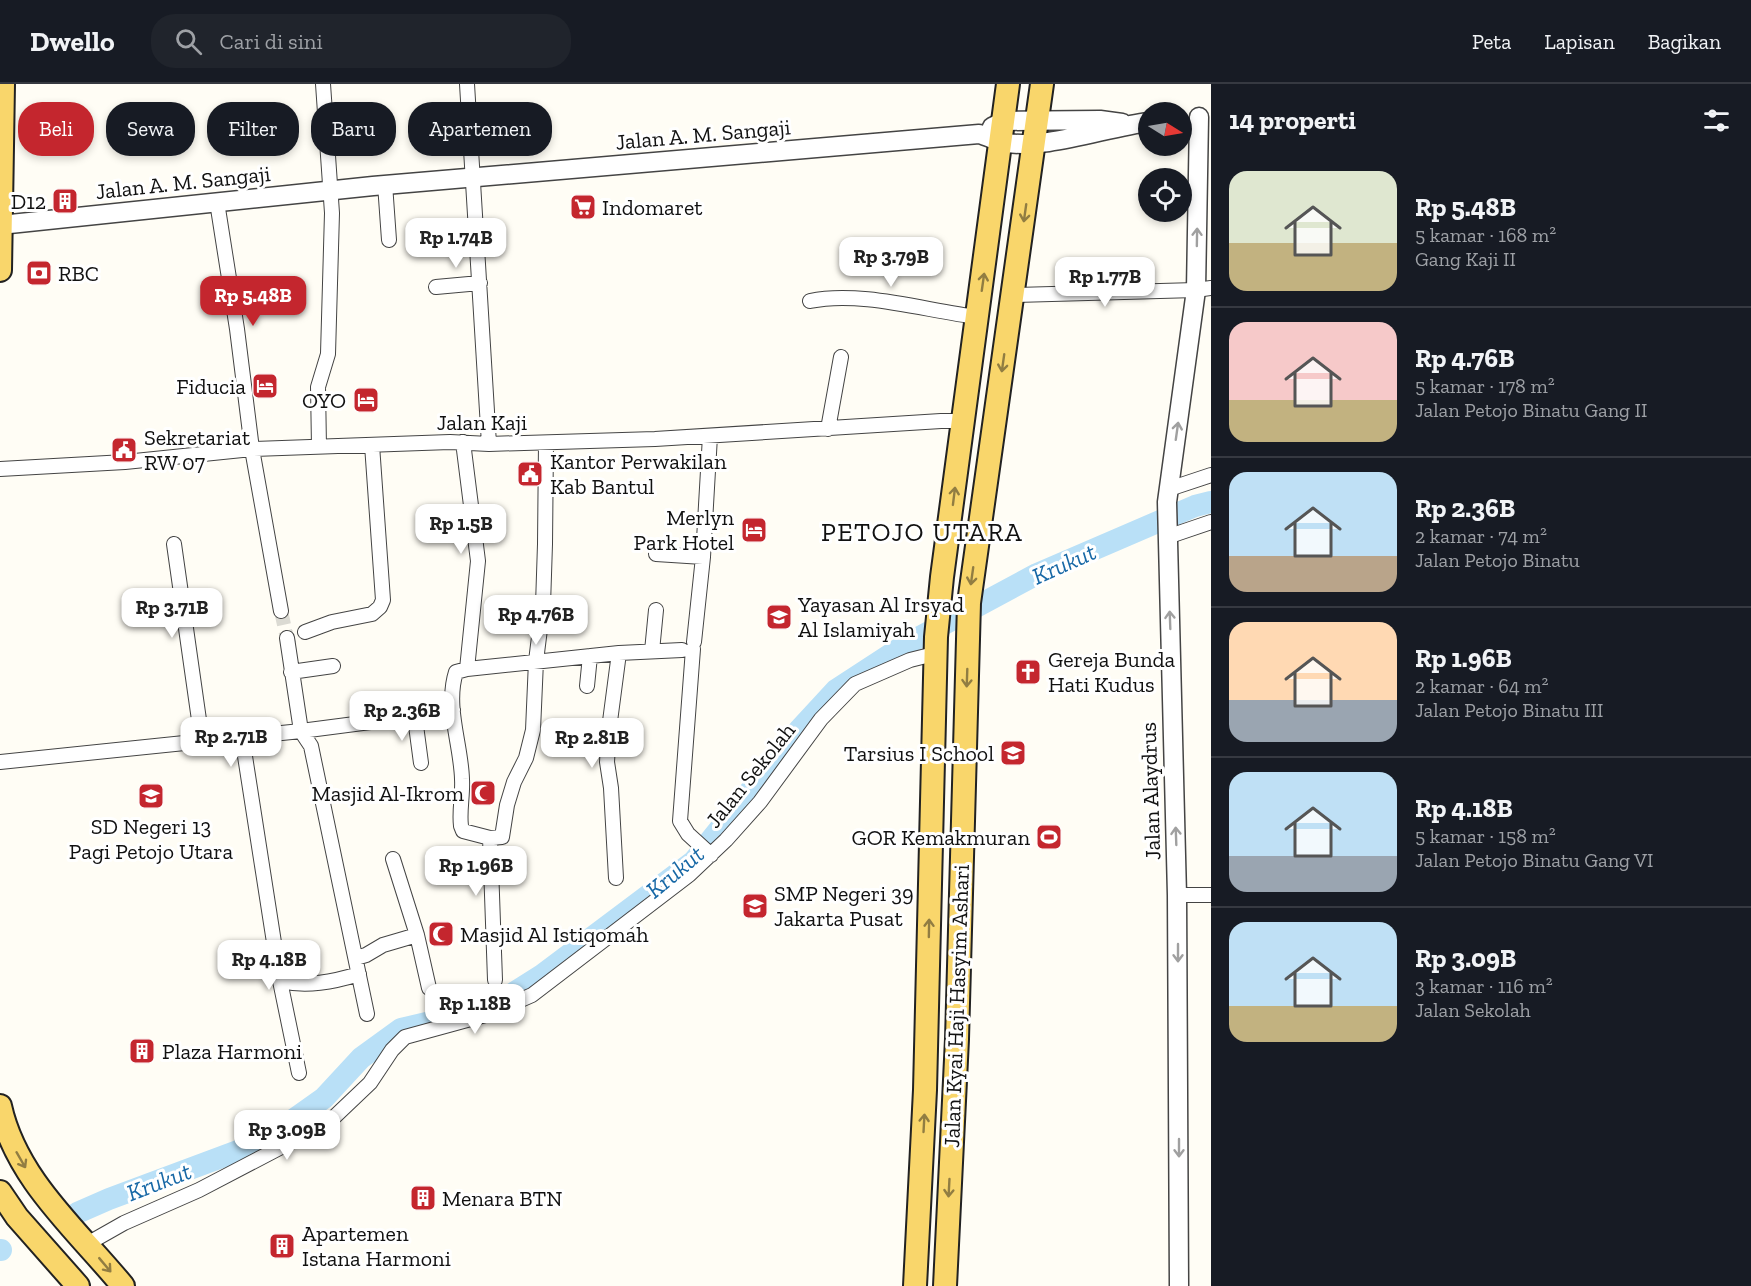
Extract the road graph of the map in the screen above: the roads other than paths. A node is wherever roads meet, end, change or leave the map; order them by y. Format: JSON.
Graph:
{"nodes":[{"id":1,"x":3,"y":84,"type":"edge"},
{"id":2,"x":323,"y":84,"type":"edge"},
{"id":3,"x":467,"y":84,"type":"edge"},
{"id":4,"x":1008,"y":84,"type":"edge"},
{"id":5,"x":1042,"y":84,"type":"edge"},
{"id":6,"x":1197,"y":117,"type":"edge"},
{"id":7,"x":1138,"y":123,"type":"edge"},
{"id":8,"x":1003,"y":131,"type":"junction"},
{"id":9,"x":1036,"y":132,"type":"junction"},
{"id":10,"x":474,"y":177,"type":"junction"},
{"id":11,"x":385,"y":184,"type":"junction"},
{"id":12,"x":331,"y":189,"type":"junction"},
{"id":13,"x":217,"y":202,"type":"junction"},
{"id":14,"x":1,"y":225,"type":"edge"},
{"id":15,"x":389,"y":240,"type":"dead end"},
{"id":16,"x":0,"y":270,"type":"edge"},
{"id":17,"x":480,"y":283,"type":"junction"},
{"id":18,"x":436,"y":287,"type":"dead end"},
{"id":19,"x":1204,"y":289,"type":"edge"},
{"id":20,"x":1013,"y":295,"type":"junction"},
{"id":21,"x":810,"y":301,"type":"dead end"},
{"id":22,"x":978,"y":316,"type":"junction"},
{"id":23,"x":841,"y":357,"type":"dead end"},
{"id":24,"x":964,"y":421,"type":"junction"},
{"id":25,"x":828,"y":429,"type":"junction"},
{"id":26,"x":710,"y":436,"type":"junction"},
{"id":27,"x":463,"y":442,"type":"junction"},
{"id":28,"x":546,"y":443,"type":"junction"},
{"id":29,"x":489,"y":444,"type":"junction"},
{"id":30,"x":372,"y":445,"type":"junction"},
{"id":31,"x":319,"y":447,"type":"junction"},
{"id":32,"x":252,"y":449,"type":"junction"},
{"id":33,"x":0,"y":469,"type":"edge"},
{"id":34,"x":1211,"y":475,"type":"edge"},
{"id":35,"x":1168,"y":495,"type":"junction"},
{"id":36,"x":1211,"y":522,"type":"edge"},
{"id":37,"x":1167,"y":535,"type":"junction"},
{"id":38,"x":174,"y":544,"type":"dead end"},
{"id":39,"x":656,"y":554,"type":"dead end"},
{"id":40,"x":703,"y":557,"type":"junction"},
{"id":41,"x":656,"y":610,"type":"dead end"},
{"id":42,"x":281,"y":611,"type":"tunnel mouth"},
{"id":43,"x":305,"y":632,"type":"tunnel mouth"},
{"id":44,"x":936,"y":636,"type":"junction"},
{"id":45,"x":286,"y":638,"type":"dead end"},
{"id":46,"x":690,"y":647,"type":"junction"},
{"id":47,"x":652,"y":651,"type":"junction"},
{"id":48,"x":619,"y":653,"type":"junction"},
{"id":49,"x":590,"y":656,"type":"junction"},
{"id":50,"x":536,"y":661,"type":"junction"},
{"id":51,"x":333,"y":666,"type":"dead end"},
{"id":52,"x":467,"y":669,"type":"junction"},
{"id":53,"x":291,"y":672,"type":"junction"},
{"id":54,"x":587,"y":686,"type":"dead end"},
{"id":55,"x":453,"y":710,"type":"junction"},
{"id":56,"x":415,"y":718,"type":"junction"},
{"id":57,"x":301,"y":731,"type":"junction"},
{"id":58,"x":242,"y":737,"type":"junction"},
{"id":59,"x":202,"y":741,"type":"junction"},
{"id":60,"x":0,"y":762,"type":"edge"},
{"id":61,"x":421,"y":763,"type":"dead end"},
{"id":62,"x":490,"y":838,"type":"junction"},
{"id":63,"x":709,"y":853,"type":"junction"},
{"id":64,"x":393,"y":859,"type":"dead end"},
{"id":65,"x":616,"y":878,"type":"dead end"},
{"id":66,"x":1177,"y":895,"type":"junction"},
{"id":67,"x":1211,"y":895,"type":"edge"},
{"id":68,"x":417,"y":935,"type":"junction"},
{"id":69,"x":356,"y":958,"type":"junction"},
{"id":70,"x":358,"y":974,"type":"junction"},
{"id":71,"x":495,"y":980,"type":"dead end"},
{"id":72,"x":280,"y":981,"type":"junction"},
{"id":73,"x":429,"y":988,"type":"dead end"},
{"id":74,"x":367,"y":1014,"type":"dead end"},
{"id":75,"x":299,"y":1073,"type":"dead end"},
{"id":76,"x":0,"y":1106,"type":"edge"},
{"id":77,"x":0,"y":1192,"type":"edge"},
{"id":78,"x":83,"y":1239,"type":"junction"},
{"id":79,"x":78,"y":1286,"type":"edge"},
{"id":80,"x":123,"y":1286,"type":"edge"},
{"id":81,"x":915,"y":1286,"type":"edge"},
{"id":82,"x":945,"y":1286,"type":"edge"},
{"id":83,"x":1179,"y":1286,"type":"edge"}],
"edges":[{"from":1,"to":14,"type":"main road"},
{"from":2,"to":12,"type":"street"},
{"from":3,"to":10,"type":"street"},
{"from":4,"to":8,"type":"main road","name":"Jalan Kyai Haji Hasyim Ashari"},
{"from":5,"to":9,"type":"main road","name":"Jalan Kyai Haji Hasyim Ashari"},
{"from":19,"to":6,"type":"street","name":"Jalan Alaydrus","one_way":true},
{"from":7,"to":9,"type":"street"},
{"from":8,"to":9,"type":"street"},
{"from":8,"to":10,"type":"street","name":"Jalan A. M. Sangaji"},
{"from":22,"to":8,"type":"main road","name":"Jalan Kyai Haji Hasyim Ashari","one_way":true},
{"from":9,"to":20,"type":"main road","name":"Jalan Kyai Haji Hasyim Ashari","one_way":true},
{"from":10,"to":11,"type":"street","name":"Jalan A. M. Sangaji"},
{"from":10,"to":17,"type":"street"},
{"from":11,"to":12,"type":"street","name":"Jalan A. M. Sangaji"},
{"from":11,"to":15,"type":"street"},
{"from":12,"to":13,"type":"street","name":"Jalan A. M. Sangaji"},
{"from":12,"to":31,"type":"street"},
{"from":13,"to":14,"type":"street","name":"Jalan A. M. Sangaji"},
{"from":13,"to":32,"type":"street"},
{"from":14,"to":16,"type":"main road"},
{"from":17,"to":18,"type":"street"},
{"from":17,"to":29,"type":"street"},
{"from":19,"to":20,"type":"street"},
{"from":35,"to":19,"type":"street","name":"Jalan Alaydrus","one_way":true},
{"from":20,"to":82,"type":"main road","name":"Jalan Kyai Haji Hasyim Ashari","one_way":true},
{"from":21,"to":22,"type":"street"},
{"from":22,"to":24,"type":"main road","name":"Jalan Kyai Haji Hasyim Ashari"},
{"from":23,"to":25,"type":"street"},
{"from":24,"to":25,"type":"street","name":"Jalan Kaji"},
{"from":44,"to":24,"type":"main road","name":"Jalan Kyai Haji Hasyim Ashari","one_way":true},
{"from":25,"to":26,"type":"street","name":"Jalan Kaji"},
{"from":26,"to":28,"type":"street","name":"Jalan Kaji"},
{"from":26,"to":40,"type":"street"},
{"from":27,"to":29,"type":"street","name":"Jalan Kaji"},
{"from":27,"to":30,"type":"street","name":"Jalan Kaji"},
{"from":27,"to":52,"type":"street"},
{"from":28,"to":29,"type":"street","name":"Jalan Kaji"},
{"from":28,"to":50,"type":"street"},
{"from":30,"to":31,"type":"street","name":"Jalan Kaji"},
{"from":30,"to":43,"type":"street"},
{"from":31,"to":32,"type":"street","name":"Jalan Kaji"},
{"from":32,"to":33,"type":"street","name":"Jalan Kaji"},
{"from":32,"to":42,"type":"street"},
{"from":34,"to":35,"type":"street"},
{"from":35,"to":37,"type":"street","name":"Jalan Alaydrus"},
{"from":36,"to":37,"type":"street"},
{"from":66,"to":37,"type":"street","name":"Jalan Alaydrus","one_way":true},
{"from":38,"to":59,"type":"street"},
{"from":39,"to":40,"type":"street"},
{"from":40,"to":46,"type":"street"},
{"from":41,"to":47,"type":"street"},
{"from":44,"to":63,"type":"street","name":"Jalan Sekolah"},
{"from":81,"to":44,"type":"main road","name":"Jalan Kyai Haji Hasyim Ashari","one_way":true},
{"from":45,"to":53,"type":"street"},
{"from":46,"to":47,"type":"street"},
{"from":46,"to":63,"type":"street"},
{"from":47,"to":48,"type":"street"},
{"from":48,"to":49,"type":"street"},
{"from":48,"to":65,"type":"street"},
{"from":49,"to":50,"type":"street"},
{"from":49,"to":54,"type":"street"},
{"from":50,"to":52,"type":"street"},
{"from":50,"to":62,"type":"street"},
{"from":51,"to":53,"type":"street"},
{"from":52,"to":55,"type":"street"},
{"from":53,"to":57,"type":"street"},
{"from":55,"to":56,"type":"street"},
{"from":55,"to":62,"type":"street"},
{"from":56,"to":57,"type":"street"},
{"from":56,"to":61,"type":"street"},
{"from":57,"to":58,"type":"street"},
{"from":57,"to":69,"type":"street"},
{"from":58,"to":59,"type":"street"},
{"from":58,"to":72,"type":"street"},
{"from":59,"to":60,"type":"street"},
{"from":62,"to":71,"type":"street"},
{"from":63,"to":78,"type":"street","name":"Jalan Sekolah"},
{"from":64,"to":68,"type":"street"},
{"from":66,"to":67,"type":"street"},
{"from":66,"to":83,"type":"street","name":"Jalan Alaydrus","one_way":true},
{"from":68,"to":69,"type":"street"},
{"from":68,"to":73,"type":"street"},
{"from":69,"to":70,"type":"street"},
{"from":70,"to":72,"type":"street"},
{"from":70,"to":74,"type":"street"},
{"from":72,"to":75,"type":"street"},
{"from":76,"to":78,"type":"main road","one_way":true},
{"from":77,"to":79,"type":"main road"},
{"from":78,"to":80,"type":"main road","one_way":true}]}
